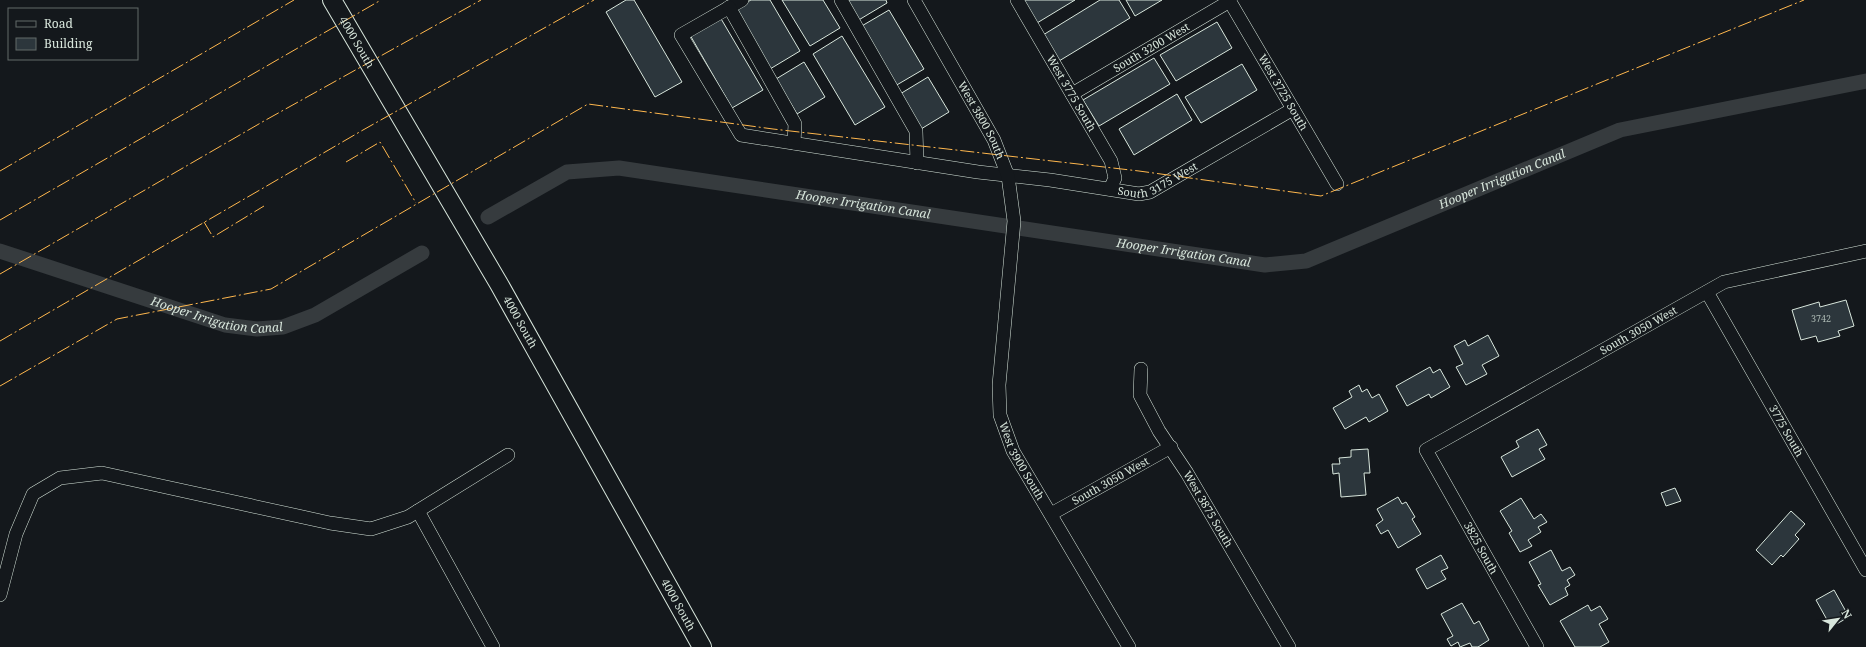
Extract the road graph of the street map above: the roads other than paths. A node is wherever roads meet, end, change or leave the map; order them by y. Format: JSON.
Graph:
{"nodes":[{"id":1,"x":332,"y":0,"type":"edge"},
{"id":2,"x":742,"y":0,"type":"edge"},
{"id":3,"x":841,"y":0,"type":"edge"},
{"id":4,"x":914,"y":0,"type":"edge"},
{"id":5,"x":1017,"y":0,"type":"edge"},
{"id":6,"x":1229,"y":1,"type":"edge"},
{"id":7,"x":729,"y":7,"type":"junction"},
{"id":8,"x":1072,"y":94,"type":"junction"},
{"id":9,"x":1293,"y":109,"type":"junction"},
{"id":10,"x":794,"y":143,"type":"junction"},
{"id":11,"x":917,"y":163,"type":"junction"},
{"id":12,"x":1008,"y":176,"type":"junction"},
{"id":13,"x":1337,"y":184,"type":"dead end"},
{"id":14,"x":1110,"y":189,"type":"junction"},
{"id":15,"x":1866,"y":251,"type":"edge"},
{"id":16,"x":1013,"y":252,"type":"joint"},
{"id":17,"x":1707,"y":292,"type":"junction"},
{"id":18,"x":1141,"y":369,"type":"dead end"},
{"id":19,"x":1171,"y":447,"type":"junction"},
{"id":20,"x":1426,"y":450,"type":"joint"},
{"id":21,"x":508,"y":455,"type":"dead end"},
{"id":22,"x":418,"y":511,"type":"junction"},
{"id":23,"x":1051,"y":514,"type":"junction"},
{"id":24,"x":1866,"y":570,"type":"edge"},
{"id":25,"x":0,"y":595,"type":"edge"},
{"id":26,"x":493,"y":647,"type":"edge"},
{"id":27,"x":702,"y":647,"type":"edge"},
{"id":28,"x":1129,"y":647,"type":"edge"},
{"id":29,"x":1289,"y":647,"type":"edge"},
{"id":30,"x":1537,"y":647,"type":"edge"}],
"edges":[{"from":1,"to":27,"type":"main road","name":"4000 South"},
{"from":2,"to":7,"type":"street"},
{"from":3,"to":11,"type":"street"},
{"from":4,"to":12,"type":"street","name":"West 3800 South"},
{"from":5,"to":8,"type":"street","name":"West 3775 South"},
{"from":6,"to":8,"type":"street","name":"South 3200 West"},
{"from":6,"to":9,"type":"street","name":"West 3725 South"},
{"from":7,"to":10,"type":"street"},
{"from":7,"to":10,"type":"street","name":"South 3175 West"},
{"from":8,"to":14,"type":"street","name":"West 3775 South"},
{"from":9,"to":13,"type":"street","name":"West 3725 South"},
{"from":9,"to":14,"type":"street","name":"South 3175 West"},
{"from":10,"to":11,"type":"street","name":"South 3175 West"},
{"from":11,"to":12,"type":"street","name":"South 3175 West"},
{"from":12,"to":14,"type":"street","name":"South 3175 West"},
{"from":12,"to":16,"type":"street","name":"West 3800 South"},
{"from":15,"to":17,"type":"street","name":"South 3050 West"},
{"from":16,"to":23,"type":"street","name":"West 3900 South"},
{"from":17,"to":20,"type":"street","name":"South 3050 West"},
{"from":17,"to":24,"type":"street","name":"3775 South"},
{"from":18,"to":19,"type":"street","name":"West 3875 South"},
{"from":19,"to":23,"type":"street","name":"South 3050 West"},
{"from":19,"to":29,"type":"street","name":"West 3875 South"},
{"from":20,"to":30,"type":"street","name":"3825 South"},
{"from":21,"to":22,"type":"street"},
{"from":22,"to":25,"type":"street"},
{"from":22,"to":26,"type":"street"},
{"from":23,"to":28,"type":"street","name":"West 3900 South"}]}
